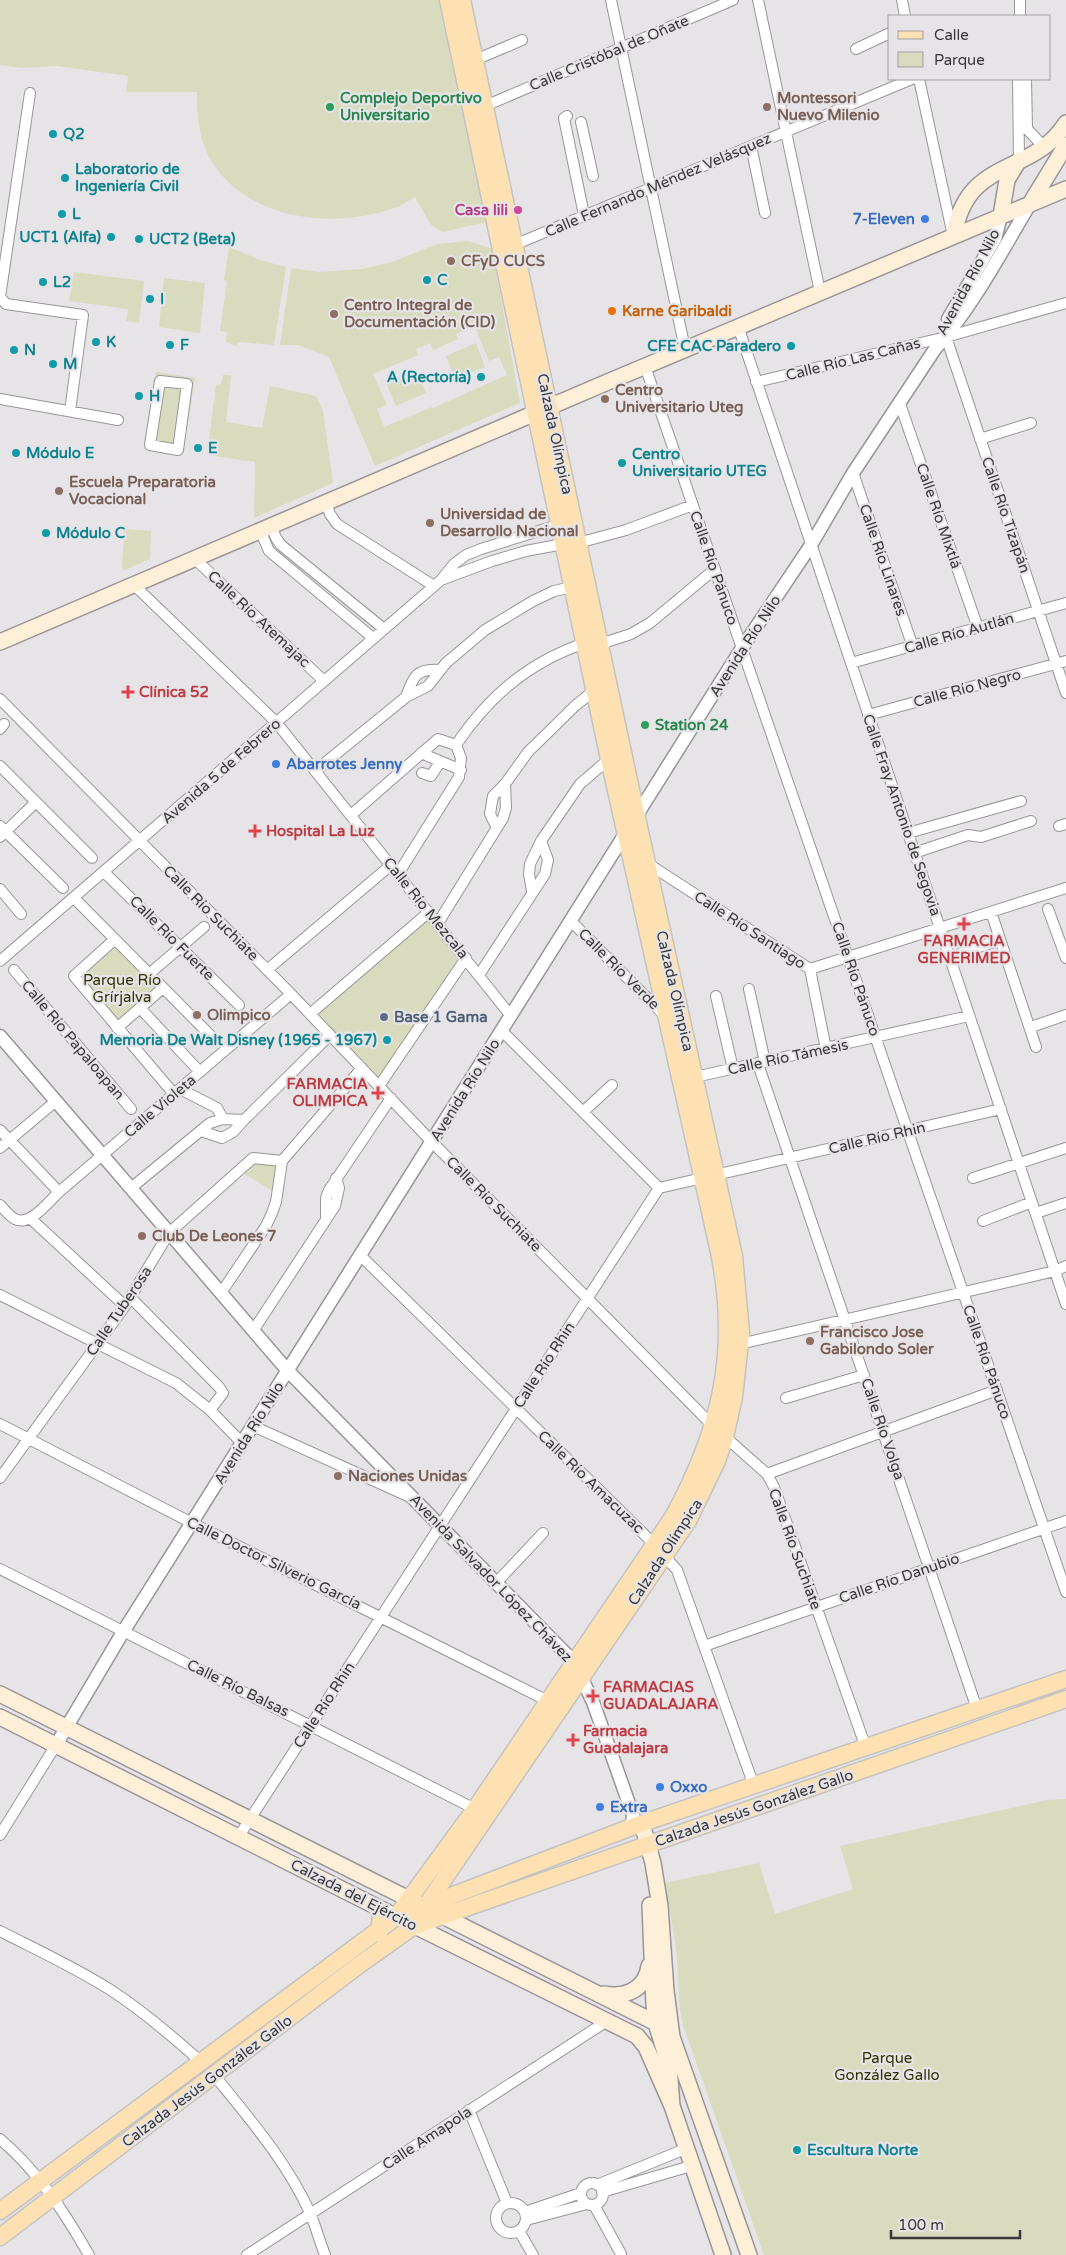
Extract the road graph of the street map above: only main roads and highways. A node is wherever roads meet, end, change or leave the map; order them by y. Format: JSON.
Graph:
{"nodes":[{"id":1,"x":448,"y":0,"type":"edge"},
{"id":2,"x":462,"y":0,"type":"edge"},
{"id":3,"x":1066,"y":123,"type":"edge"},
{"id":4,"x":1066,"y":148,"type":"edge"},
{"id":5,"x":1019,"y":160,"type":"junction"},
{"id":6,"x":1066,"y":189,"type":"edge"},
{"id":7,"x":1030,"y":204,"type":"junction"},
{"id":8,"x":1001,"y":216,"type":"junction"},
{"id":9,"x":953,"y":236,"type":"junction"},
{"id":10,"x":542,"y":410,"type":"junction"},
{"id":11,"x":571,"y":543,"type":"junction"},
{"id":12,"x":0,"y":642,"type":"edge"},
{"id":13,"x":592,"y":643,"type":"junction"},
{"id":14,"x":709,"y":1177,"type":"junction"},
{"id":15,"x":660,"y":1550,"type":"junction"},
{"id":16,"x":578,"y":1669,"type":"junction"},
{"id":17,"x":1066,"y":1679,"type":"edge"},
{"id":18,"x":0,"y":1694,"type":"edge"},
{"id":19,"x":1066,"y":1699,"type":"edge"},
{"id":20,"x":0,"y":1717,"type":"edge"},
{"id":21,"x":636,"y":1822,"type":"junction"},
{"id":22,"x":643,"y":1846,"type":"junction"},
{"id":23,"x":409,"y":1900,"type":"junction"},
{"id":24,"x":377,"y":1907,"type":"junction"},
{"id":25,"x":425,"y":1907,"type":"junction"},
{"id":26,"x":442,"y":1916,"type":"junction"},
{"id":27,"x":396,"y":1917,"type":"junction"},
{"id":28,"x":414,"y":1926,"type":"junction"},
{"id":29,"x":381,"y":1927,"type":"junction"},
{"id":30,"x":652,"y":1950,"type":"junction"},
{"id":31,"x":373,"y":1955,"type":"junction"},
{"id":32,"x":578,"y":1985,"type":"junction"},
{"id":33,"x":656,"y":2023,"type":"junction"},
{"id":34,"x":672,"y":2037,"type":"junction"},
{"id":35,"x":672,"y":2106,"type":"junction"},
{"id":36,"x":0,"y":2211,"type":"edge"},
{"id":37,"x":0,"y":2237,"type":"edge"},
{"id":38,"x":723,"y":2255,"type":"edge"},
{"id":39,"x":749,"y":2255,"type":"edge"}],
"edges":[{"from":1,"to":10,"type":"main road","name":"Calzada Olímpica"},
{"from":2,"to":10,"type":"main road","name":"Calzada Olímpica"},
{"from":3,"to":5,"type":"main road"},
{"from":4,"to":7,"type":"main road","name":"Avenida Río Nilo"},
{"from":5,"to":8,"type":"main road","name":"Avenida Río Nilo"},
{"from":5,"to":9,"type":"main road"},
{"from":6,"to":7,"type":"main road"},
{"from":7,"to":8,"type":"main road"},
{"from":8,"to":9,"type":"main road"},
{"from":9,"to":10,"type":"main road"},
{"from":10,"to":11,"type":"main road","name":"Calzada Olímpica"},
{"from":10,"to":12,"type":"main road"},
{"from":11,"to":13,"type":"main road","name":"Calzada Olímpica"},
{"from":11,"to":13,"type":"main road","name":"Calzada Olímpica"},
{"from":13,"to":14,"type":"main road","name":"Calzada Olímpica"},
{"from":13,"to":14,"type":"main road","name":"Calzada Olímpica"},
{"from":14,"to":15,"type":"main road","name":"Calzada Olímpica"},
{"from":14,"to":15,"type":"main road","name":"Calzada Olímpica"},
{"from":15,"to":16,"type":"main road","name":"Calzada Olímpica"},
{"from":16,"to":23,"type":"main road","name":"Calzada Olímpica"},
{"from":16,"to":25,"type":"main road","name":"Calzada Olímpica"},
{"from":17,"to":21,"type":"main road","name":"Calzada Jesús González Gallo"},
{"from":18,"to":23,"type":"main road","name":"Calzada del Ejército"},
{"from":19,"to":22,"type":"main road","name":"Calzada Jesús González Gallo"},
{"from":20,"to":24,"type":"main road","name":"Calzada del Ejército"},
{"from":21,"to":22,"type":"main road","name":"Avenida Salvador López Chávez"},
{"from":21,"to":25,"type":"main road","name":"Calzada Jesús González Gallo"},
{"from":22,"to":26,"type":"main road","name":"Calzada Jesús González Gallo"},
{"from":22,"to":30,"type":"main road","name":"Avenida Salvador López Chávez"},
{"from":22,"to":34,"type":"main road","name":"Avenida Salvador López Chávez"},
{"from":23,"to":25,"type":"main road","name":"Calzada del Ejército"},
{"from":23,"to":27,"type":"main road","name":"Calzada Olímpica"},
{"from":24,"to":27,"type":"main road","name":"Calzada del Ejército"},
{"from":24,"to":29,"type":"main road"},
{"from":25,"to":26,"type":"main road","name":"Calzada del Ejército"},
{"from":25,"to":27,"type":"main road","name":"Calzada Jesús González Gallo"},
{"from":25,"to":28,"type":"main road","name":"Calzada Olímpica"},
{"from":26,"to":28,"type":"main road","name":"Calzada Jesús González Gallo"},
{"from":26,"to":32,"type":"main road","name":"Calzada del Ejército"},
{"from":27,"to":28,"type":"main road","name":"Calzada del Ejército"},
{"from":27,"to":29,"type":"main road","name":"Calzada Jesús González Gallo"},
{"from":28,"to":31,"type":"main road","name":"Calzada Jesús González Gallo"},
{"from":28,"to":35,"type":"main road","name":"Calzada del Ejército"},
{"from":29,"to":31,"type":"main road"},
{"from":29,"to":36,"type":"main road","name":"Calzada Jesús González Gallo"},
{"from":30,"to":32,"type":"main road"},
{"from":30,"to":33,"type":"main road","name":"Avenida Salvador López Chávez"},
{"from":31,"to":37,"type":"main road","name":"Calzada Jesús González Gallo"},
{"from":32,"to":33,"type":"main road","name":"Calzada del Ejército"},
{"from":33,"to":34,"type":"main road","name":"Calzada del Ejército"},
{"from":33,"to":35,"type":"main road","name":"Avenida Salvador López Chávez"},
{"from":34,"to":39,"type":"main road","name":"Avenida Salvador López Chávez"},
{"from":35,"to":38,"type":"main road","name":"Avenida Salvador López Chávez"}]}
